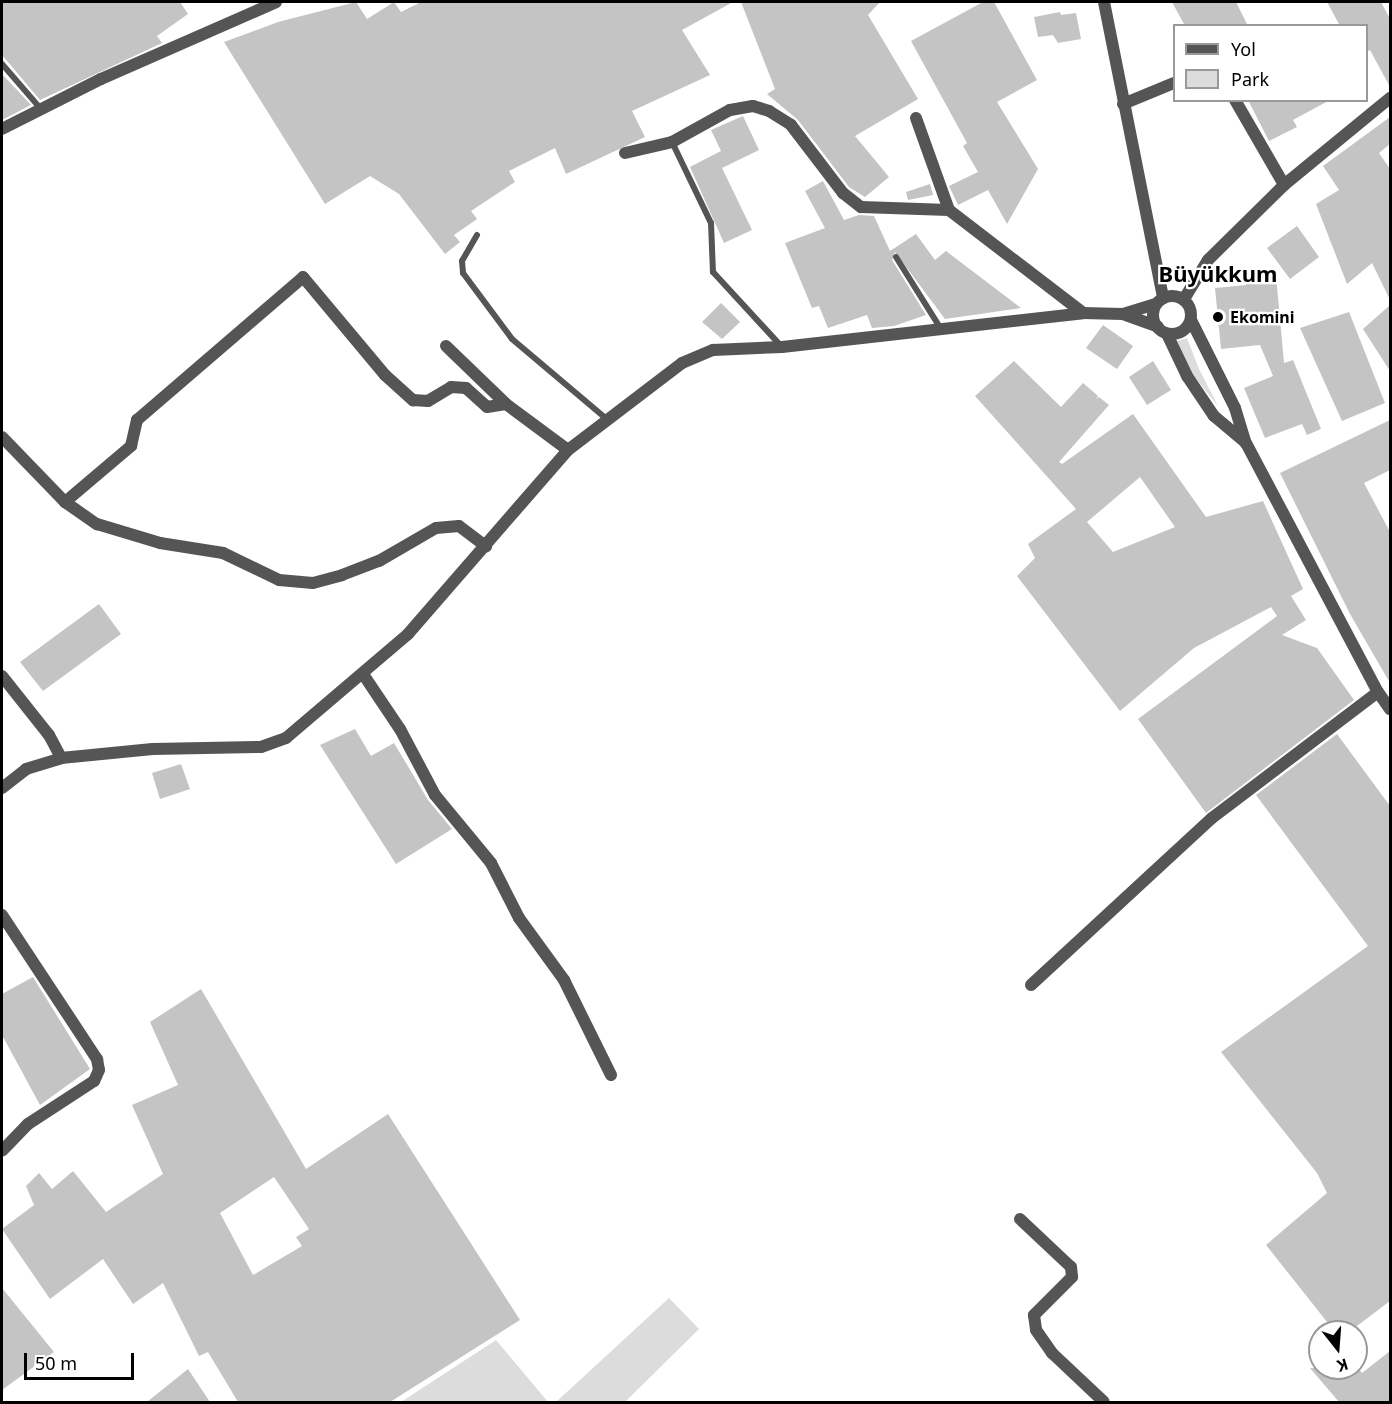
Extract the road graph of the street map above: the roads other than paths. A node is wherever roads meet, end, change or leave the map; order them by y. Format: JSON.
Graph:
{"nodes":[{"id":1,"x":272,"y":2,"type":"edge"},
{"id":2,"x":1104,"y":2,"type":"edge"},
{"id":3,"x":2,"y":64,"type":"edge"},
{"id":4,"x":1173,"y":83,"type":"edge"},
{"id":5,"x":1390,"y":98,"type":"edge"},
{"id":6,"x":1236,"y":102,"type":"edge"},
{"id":7,"x":1123,"y":104,"type":"junction"},
{"id":8,"x":41,"y":109,"type":"junction"},
{"id":9,"x":916,"y":118,"type":"dead end"},
{"id":10,"x":2,"y":129,"type":"edge"},
{"id":11,"x":672,"y":142,"type":"junction"},
{"id":12,"x":625,"y":153,"type":"dead end"},
{"id":13,"x":1284,"y":185,"type":"junction"},
{"id":14,"x":949,"y":210,"type":"junction"},
{"id":15,"x":477,"y":235,"type":"dead end"},
{"id":16,"x":896,"y":257,"type":"dead end"},
{"id":17,"x":1184,"y":299,"type":"junction"},
{"id":18,"x":1159,"y":301,"type":"junction"},
{"id":19,"x":1083,"y":314,"type":"junction"},
{"id":20,"x":1123,"y":314,"type":"junction"},
{"id":21,"x":1191,"y":320,"type":"junction"},
{"id":22,"x":941,"y":330,"type":"junction"},
{"id":23,"x":1162,"y":330,"type":"junction"},
{"id":24,"x":446,"y":346,"type":"dead end"},
{"id":25,"x":782,"y":346,"type":"junction"},
{"id":26,"x":506,"y":405,"type":"junction"},
{"id":27,"x":609,"y":421,"type":"junction"},
{"id":28,"x":2,"y":437,"type":"edge"},
{"id":29,"x":1246,"y":443,"type":"junction"},
{"id":30,"x":568,"y":450,"type":"junction"},
{"id":31,"x":64,"y":502,"type":"junction"},
{"id":32,"x":486,"y":546,"type":"junction"},
{"id":33,"x":363,"y":674,"type":"junction"},
{"id":34,"x":2,"y":676,"type":"edge"},
{"id":35,"x":1378,"y":692,"type":"junction"},
{"id":36,"x":1390,"y":709,"type":"edge"},
{"id":37,"x":61,"y":758,"type":"junction"},
{"id":38,"x":2,"y":788,"type":"edge"},
{"id":39,"x":2,"y":915,"type":"edge"},
{"id":40,"x":1031,"y":985,"type":"dead end"},
{"id":41,"x":612,"y":1076,"type":"dead end"},
{"id":42,"x":2,"y":1151,"type":"edge"},
{"id":43,"x":1020,"y":1219,"type":"dead end"},
{"id":44,"x":1104,"y":1402,"type":"edge"}],
"edges":[{"from":1,"to":8,"type":"street"},
{"from":2,"to":7,"type":"street"},
{"from":3,"to":8,"type":"lane"},
{"from":4,"to":7,"type":"street"},
{"from":5,"to":13,"type":"street"},
{"from":6,"to":13,"type":"street"},
{"from":7,"to":18,"type":"street"},
{"from":8,"to":10,"type":"street"},
{"from":9,"to":14,"type":"street"},
{"from":11,"to":12,"type":"street"},
{"from":11,"to":14,"type":"street"},
{"from":11,"to":25,"type":"lane"},
{"from":13,"to":17,"type":"street"},
{"from":14,"to":19,"type":"street"},
{"from":15,"to":27,"type":"lane"},
{"from":16,"to":22,"type":"lane"},
{"from":17,"to":18,"type":"street"},
{"from":17,"to":21,"type":"street"},
{"from":18,"to":20,"type":"street"},
{"from":18,"to":23,"type":"street"},
{"from":19,"to":20,"type":"street"},
{"from":19,"to":22,"type":"street"},
{"from":20,"to":23,"type":"street"},
{"from":21,"to":23,"type":"street"},
{"from":21,"to":29,"type":"street"},
{"from":22,"to":25,"type":"street"},
{"from":23,"to":29,"type":"street"},
{"from":24,"to":26,"type":"street"},
{"from":25,"to":27,"type":"street"},
{"from":26,"to":30,"type":"street"},
{"from":26,"to":31,"type":"street"},
{"from":27,"to":30,"type":"street"},
{"from":28,"to":31,"type":"street"},
{"from":29,"to":35,"type":"street"},
{"from":30,"to":32,"type":"street"},
{"from":31,"to":32,"type":"street"},
{"from":32,"to":33,"type":"street"},
{"from":33,"to":37,"type":"street"},
{"from":33,"to":41,"type":"street"},
{"from":34,"to":37,"type":"street"},
{"from":35,"to":36,"type":"street"},
{"from":35,"to":40,"type":"street"},
{"from":37,"to":38,"type":"street"},
{"from":39,"to":42,"type":"street"},
{"from":43,"to":44,"type":"street"}]}
